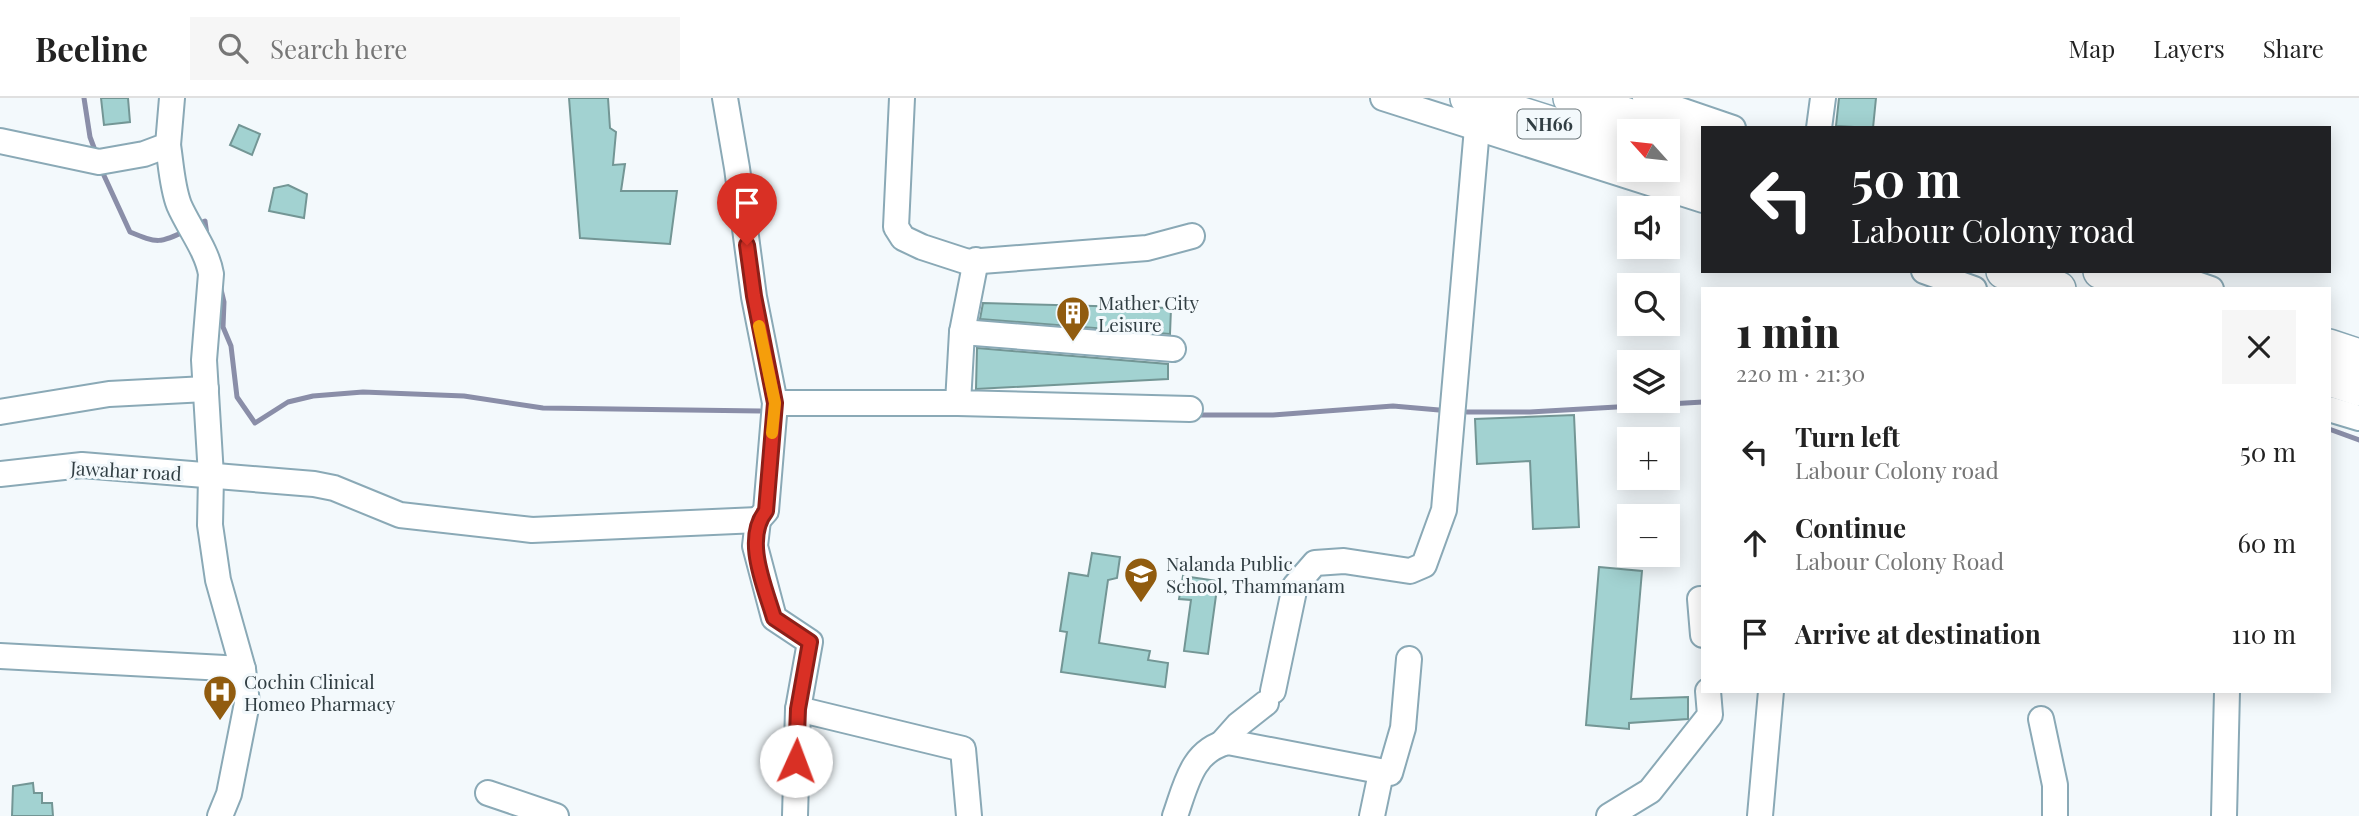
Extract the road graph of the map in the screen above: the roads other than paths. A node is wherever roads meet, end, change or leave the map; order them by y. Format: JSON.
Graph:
{"nodes":[{"id":1,"x":172,"y":98,"type":"edge"},
{"id":2,"x":724,"y":98,"type":"edge"},
{"id":3,"x":902,"y":98,"type":"edge"},
{"id":4,"x":1383,"y":98,"type":"edge"},
{"id":5,"x":1571,"y":98,"type":"edge"},
{"id":6,"x":1645,"y":98,"type":"edge"},
{"id":7,"x":1824,"y":98,"type":"edge"},
{"id":8,"x":1472,"y":113,"type":"edge"},
{"id":9,"x":1727,"y":126,"type":"edge"},
{"id":10,"x":1818,"y":126,"type":"edge"},
{"id":11,"x":1701,"y":139,"type":"edge"},
{"id":12,"x":0,"y":141,"type":"edge"},
{"id":13,"x":168,"y":145,"type":"junction"},
{"id":14,"x":1617,"y":146,"type":"edge"},
{"id":15,"x":1680,"y":166,"type":"edge"},
{"id":16,"x":1701,"y":172,"type":"edge"},
{"id":17,"x":1701,"y":199,"type":"edge"},
{"id":18,"x":1192,"y":236,"type":"dead end"},
{"id":19,"x":976,"y":260,"type":"junction"},
{"id":20,"x":1930,"y":273,"type":"edge"},
{"id":21,"x":2010,"y":273,"type":"edge"},
{"id":22,"x":2107,"y":273,"type":"edge"},
{"id":23,"x":2165,"y":273,"type":"edge"},
{"id":24,"x":1968,"y":287,"type":"edge"},
{"id":25,"x":2052,"y":287,"type":"edge"},
{"id":26,"x":2148,"y":287,"type":"edge"},
{"id":27,"x":2205,"y":287,"type":"edge"},
{"id":28,"x":2331,"y":330,"type":"edge"},
{"id":29,"x":962,"y":332,"type":"junction"},
{"id":30,"x":2359,"y":339,"type":"edge"},
{"id":31,"x":2331,"y":348,"type":"edge"},
{"id":32,"x":1173,"y":349,"type":"dead end"},
{"id":33,"x":2359,"y":357,"type":"edge"},
{"id":34,"x":2331,"y":379,"type":"edge"},
{"id":35,"x":2359,"y":388,"type":"edge"},
{"id":36,"x":206,"y":389,"type":"junction"},
{"id":37,"x":775,"y":403,"type":"junction"},
{"id":38,"x":958,"y":403,"type":"junction"},
{"id":39,"x":1190,"y":409,"type":"dead end"},
{"id":40,"x":2331,"y":410,"type":"edge"},
{"id":41,"x":0,"y":412,"type":"edge"},
{"id":42,"x":2359,"y":418,"type":"edge"},
{"id":43,"x":0,"y":474,"type":"edge"},
{"id":44,"x":211,"y":476,"type":"junction"},
{"id":45,"x":758,"y":520,"type":"junction"},
{"id":46,"x":0,"y":656,"type":"edge"},
{"id":47,"x":1409,"y":659,"type":"dead end"},
{"id":48,"x":243,"y":669,"type":"junction"},
{"id":49,"x":1708,"y":693,"type":"edge"},
{"id":50,"x":1771,"y":693,"type":"edge"},
{"id":51,"x":2227,"y":693,"type":"edge"},
{"id":52,"x":798,"y":709,"type":"junction"},
{"id":53,"x":2040,"y":719,"type":"dead end"},
{"id":54,"x":1222,"y":743,"type":"junction"},
{"id":55,"x":1381,"y":773,"type":"junction"},
{"id":56,"x":488,"y":793,"type":"dead end"},
{"id":57,"x":542,"y":814,"type":"edge"},
{"id":58,"x":220,"y":816,"type":"edge"},
{"id":59,"x":795,"y":816,"type":"edge"},
{"id":60,"x":969,"y":816,"type":"edge"},
{"id":61,"x":1175,"y":816,"type":"edge"},
{"id":62,"x":1372,"y":816,"type":"edge"},
{"id":63,"x":1609,"y":816,"type":"edge"},
{"id":64,"x":1760,"y":816,"type":"edge"},
{"id":65,"x":2054,"y":816,"type":"edge"},
{"id":66,"x":2224,"y":816,"type":"edge"}],
"edges":[{"from":1,"to":13,"type":"street"},
{"from":2,"to":37,"type":"street"},
{"from":3,"to":19,"type":"street"},
{"from":4,"to":8,"type":"street"},
{"from":5,"to":11,"type":"highway","number":"NH66"},
{"from":6,"to":9,"type":"street"},
{"from":7,"to":10,"type":"street"},
{"from":8,"to":14,"type":"highway","number":"NH66"},
{"from":8,"to":17,"type":"street"},
{"from":8,"to":54,"type":"street"},
{"from":12,"to":13,"type":"street"},
{"from":13,"to":36,"type":"street"},
{"from":15,"to":16,"type":"highway"},
{"from":18,"to":19,"type":"street"},
{"from":19,"to":29,"type":"street"},
{"from":20,"to":24,"type":"street"},
{"from":21,"to":25,"type":"highway"},
{"from":22,"to":26,"type":"highway"},
{"from":23,"to":27,"type":"street"},
{"from":28,"to":30,"type":"street"},
{"from":29,"to":32,"type":"street"},
{"from":29,"to":38,"type":"street"},
{"from":31,"to":33,"type":"highway"},
{"from":34,"to":35,"type":"highway"},
{"from":36,"to":41,"type":"street"},
{"from":36,"to":44,"type":"street"},
{"from":37,"to":38,"type":"street"},
{"from":37,"to":45,"type":"street"},
{"from":38,"to":39,"type":"street"},
{"from":40,"to":42,"type":"street"},
{"from":43,"to":44,"type":"street","name":"Jawahar road"},
{"from":44,"to":45,"type":"street","name":"Jawahar road"},
{"from":44,"to":48,"type":"street"},
{"from":45,"to":52,"type":"street"},
{"from":46,"to":48,"type":"street"},
{"from":47,"to":55,"type":"street"},
{"from":48,"to":58,"type":"street"},
{"from":49,"to":63,"type":"street"},
{"from":50,"to":64,"type":"street"},
{"from":51,"to":66,"type":"street"},
{"from":52,"to":59,"type":"street"},
{"from":52,"to":60,"type":"street"},
{"from":53,"to":65,"type":"street"},
{"from":54,"to":55,"type":"street"},
{"from":54,"to":61,"type":"street"},
{"from":55,"to":62,"type":"street"},
{"from":56,"to":57,"type":"street"}]}
